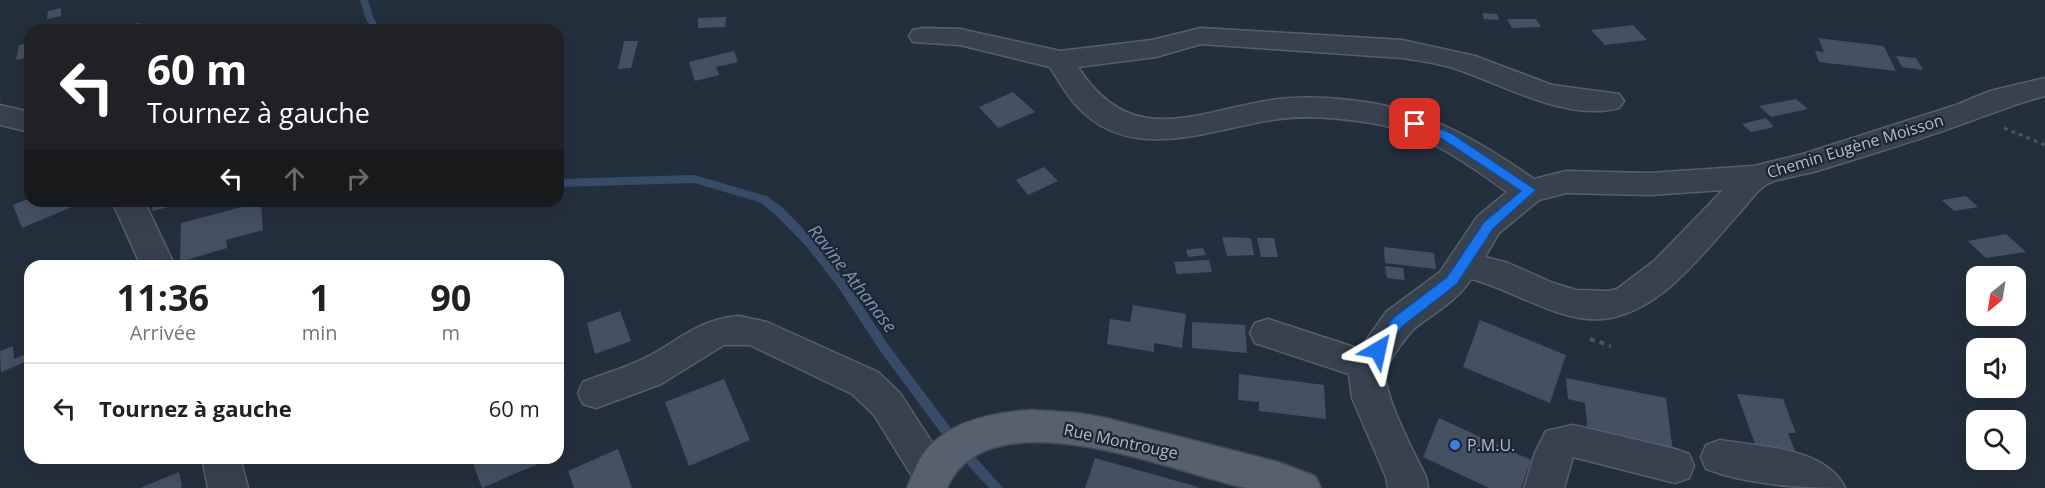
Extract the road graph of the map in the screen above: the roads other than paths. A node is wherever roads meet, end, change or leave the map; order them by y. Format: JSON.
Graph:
{"nodes":[{"id":1,"x":923,"y":36,"type":"dead end"},
{"id":2,"x":1060,"y":60,"type":"junction"},
{"id":3,"x":2045,"y":87,"type":"edge"},
{"id":4,"x":1609,"y":101,"type":"dead end"},
{"id":5,"x":0,"y":115,"type":"edge"},
{"id":6,"x":24,"y":121,"type":"edge"},
{"id":7,"x":1754,"y":177,"type":"junction"},
{"id":8,"x":1530,"y":190,"type":"junction"},
{"id":9,"x":131,"y":207,"type":"edge"},
{"id":10,"x":155,"y":260,"type":"edge"},
{"id":11,"x":1464,"y":265,"type":"junction"},
{"id":12,"x":1268,"y":333,"type":"dead end"},
{"id":13,"x":1368,"y":366,"type":"junction"},
{"id":14,"x":596,"y":393,"type":"dead end"},
{"id":15,"x":1720,"y":457,"type":"dead end"},
{"id":16,"x":222,"y":464,"type":"edge"},
{"id":17,"x":1675,"y":466,"type":"dead end"},
{"id":18,"x":929,"y":480,"type":"edge"},
{"id":19,"x":228,"y":488,"type":"edge"},
{"id":20,"x":1301,"y":488,"type":"edge"},
{"id":21,"x":1408,"y":488,"type":"edge"},
{"id":22,"x":1544,"y":488,"type":"edge"},
{"id":23,"x":1825,"y":488,"type":"edge"}],
"edges":[{"from":1,"to":2,"type":"street"},
{"from":2,"to":4,"type":"street"},
{"from":2,"to":8,"type":"street"},
{"from":3,"to":7,"type":"street","name":"Chemin Eugène Moisson"},
{"from":5,"to":6,"type":"street"},
{"from":7,"to":8,"type":"street","name":"Chemin Eugène Moisson"},
{"from":7,"to":11,"type":"street"},
{"from":8,"to":11,"type":"street","name":"Chemin Eugène Moisson"},
{"from":9,"to":10,"type":"street"},
{"from":11,"to":13,"type":"street","name":"Chemin Eugène Moisson"},
{"from":12,"to":13,"type":"street"},
{"from":13,"to":21,"type":"street"},
{"from":14,"to":18,"type":"street"},
{"from":15,"to":23,"type":"street"},
{"from":16,"to":19,"type":"street"},
{"from":17,"to":22,"type":"street"},
{"from":18,"to":20,"type":"main road","name":"Rue Montrouge"}]}
